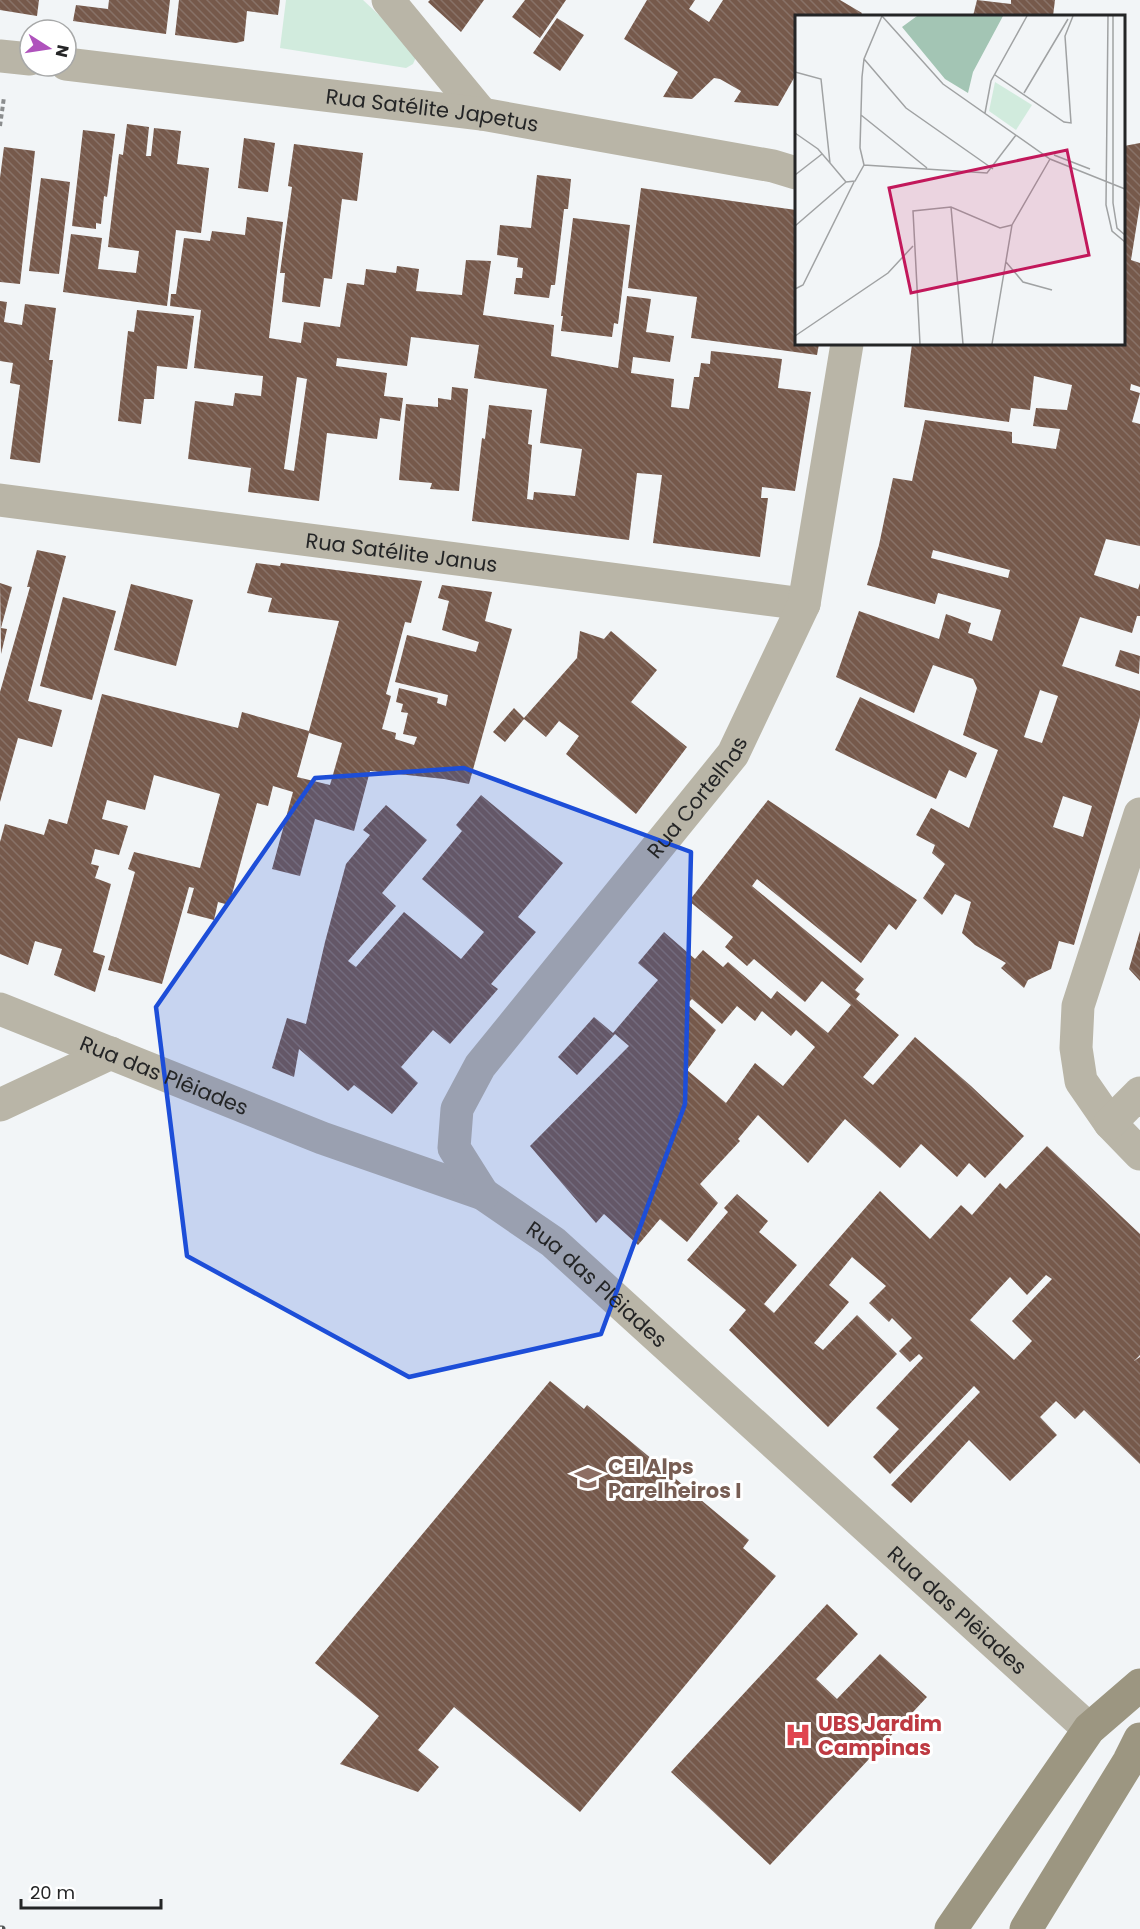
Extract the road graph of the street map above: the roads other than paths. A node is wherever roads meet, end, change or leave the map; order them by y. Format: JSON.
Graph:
{"nodes":[{"id":1,"x":388,"y":0,"type":"edge"},
{"id":2,"x":0,"y":56,"type":"edge"},
{"id":3,"x":18,"y":58,"type":"edge"},
{"id":4,"x":78,"y":65,"type":"edge"},
{"id":5,"x":482,"y":114,"type":"junction"},
{"id":6,"x":795,"y":173,"type":"edge"},
{"id":7,"x":847,"y":345,"type":"edge"},
{"id":8,"x":0,"y":500,"type":"edge"},
{"id":9,"x":804,"y":604,"type":"junction"},
{"id":10,"x":1140,"y":814,"type":"edge"},
{"id":11,"x":0,"y":1009,"type":"edge"},
{"id":12,"x":111,"y":1053,"type":"junction"},
{"id":13,"x":1140,"y":1093,"type":"edge"},
{"id":14,"x":0,"y":1105,"type":"edge"},
{"id":15,"x":1110,"y":1122,"type":"junction"},
{"id":16,"x":1140,"y":1154,"type":"edge"},
{"id":17,"x":483,"y":1194,"type":"junction"},
{"id":18,"x":1140,"y":1685,"type":"edge"},
{"id":19,"x":1089,"y":1729,"type":"junction"},
{"id":20,"x":1135,"y":1750,"type":"edge"},
{"id":21,"x":1033,"y":1918,"type":"edge"},
{"id":22,"x":951,"y":1929,"type":"edge"}],
"edges":[{"from":1,"to":5,"type":"street"},
{"from":2,"to":3,"type":"street"},
{"from":4,"to":5,"type":"street","name":"Rua Satélite Japetus"},
{"from":5,"to":6,"type":"street","name":"Rua Satélite Japetus"},
{"from":7,"to":9,"type":"street","name":"Rua Cortelhas"},
{"from":8,"to":9,"type":"street","name":"Rua Satélite Janus"},
{"from":9,"to":17,"type":"street","name":"Rua Cortelhas"},
{"from":10,"to":15,"type":"street"},
{"from":11,"to":12,"type":"street","name":"Rua das Plêiades"},
{"from":12,"to":14,"type":"street"},
{"from":12,"to":17,"type":"street","name":"Rua das Plêiades"},
{"from":13,"to":15,"type":"street"},
{"from":15,"to":16,"type":"street"},
{"from":17,"to":19,"type":"street","name":"Rua das Plêiades"},
{"from":18,"to":19,"type":"main road"},
{"from":19,"to":20,"type":"main road"},
{"from":19,"to":22,"type":"main road"},
{"from":20,"to":21,"type":"main road"}]}
